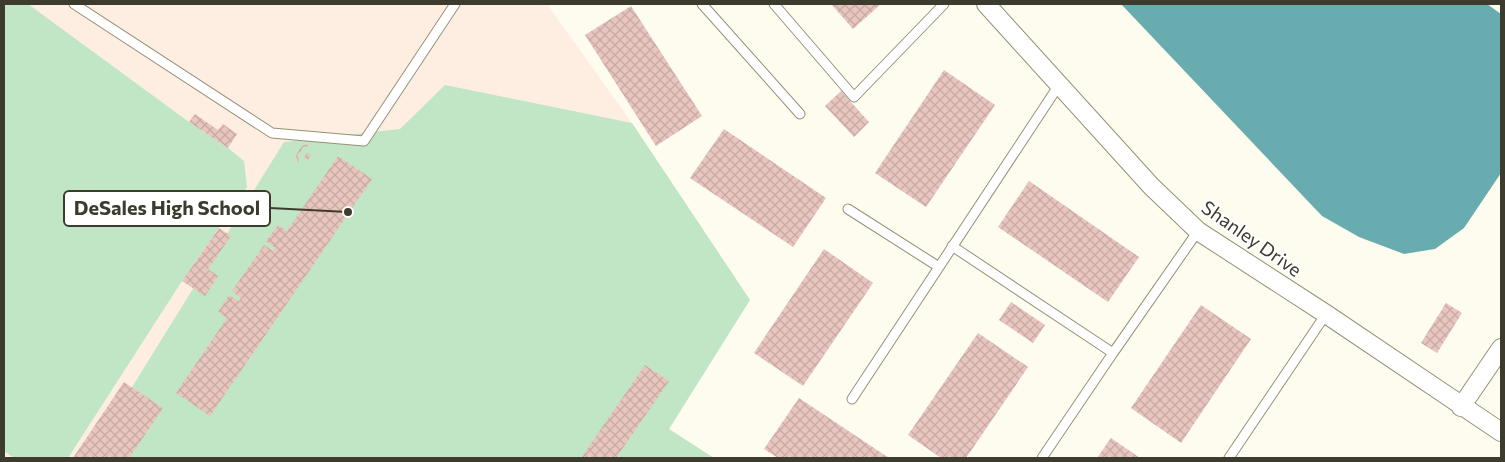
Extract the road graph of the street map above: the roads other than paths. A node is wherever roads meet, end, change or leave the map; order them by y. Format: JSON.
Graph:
{"nodes":[{"id":1,"x":74,"y":4,"type":"edge"},
{"id":2,"x":455,"y":4,"type":"edge"},
{"id":3,"x":702,"y":4,"type":"edge"},
{"id":4,"x":774,"y":4,"type":"edge"},
{"id":5,"x":944,"y":4,"type":"edge"},
{"id":6,"x":986,"y":4,"type":"edge"},
{"id":7,"x":1059,"y":85,"type":"junction"},
{"id":8,"x":800,"y":114,"type":"dead end"},
{"id":9,"x":848,"y":209,"type":"dead end"},
{"id":10,"x":1198,"y":231,"type":"junction"},
{"id":11,"x":952,"y":246,"type":"junction"},
{"id":12,"x":939,"y":267,"type":"junction"},
{"id":13,"x":1326,"y":314,"type":"junction"},
{"id":14,"x":1501,"y":348,"type":"edge"},
{"id":15,"x":1113,"y":353,"type":"junction"},
{"id":16,"x":852,"y":399,"type":"dead end"},
{"id":17,"x":1462,"y":407,"type":"junction"},
{"id":18,"x":1501,"y":432,"type":"edge"},
{"id":19,"x":1042,"y":458,"type":"edge"},
{"id":20,"x":1229,"y":458,"type":"edge"}],
"edges":[{"from":1,"to":2,"type":"lane"},
{"from":3,"to":8,"type":"lane"},
{"from":4,"to":5,"type":"lane"},
{"from":6,"to":7,"type":"street","name":"Shanley Drive"},
{"from":7,"to":10,"type":"street","name":"Shanley Drive"},
{"from":7,"to":11,"type":"lane"},
{"from":9,"to":12,"type":"lane"},
{"from":10,"to":13,"type":"street","name":"Shanley Drive"},
{"from":10,"to":15,"type":"lane"},
{"from":11,"to":12,"type":"lane"},
{"from":11,"to":15,"type":"lane"},
{"from":12,"to":16,"type":"lane"},
{"from":13,"to":17,"type":"street","name":"Shanley Drive"},
{"from":13,"to":20,"type":"lane"},
{"from":14,"to":17,"type":"street"},
{"from":15,"to":19,"type":"lane"},
{"from":17,"to":18,"type":"street","name":"Shanley Drive"}]}
